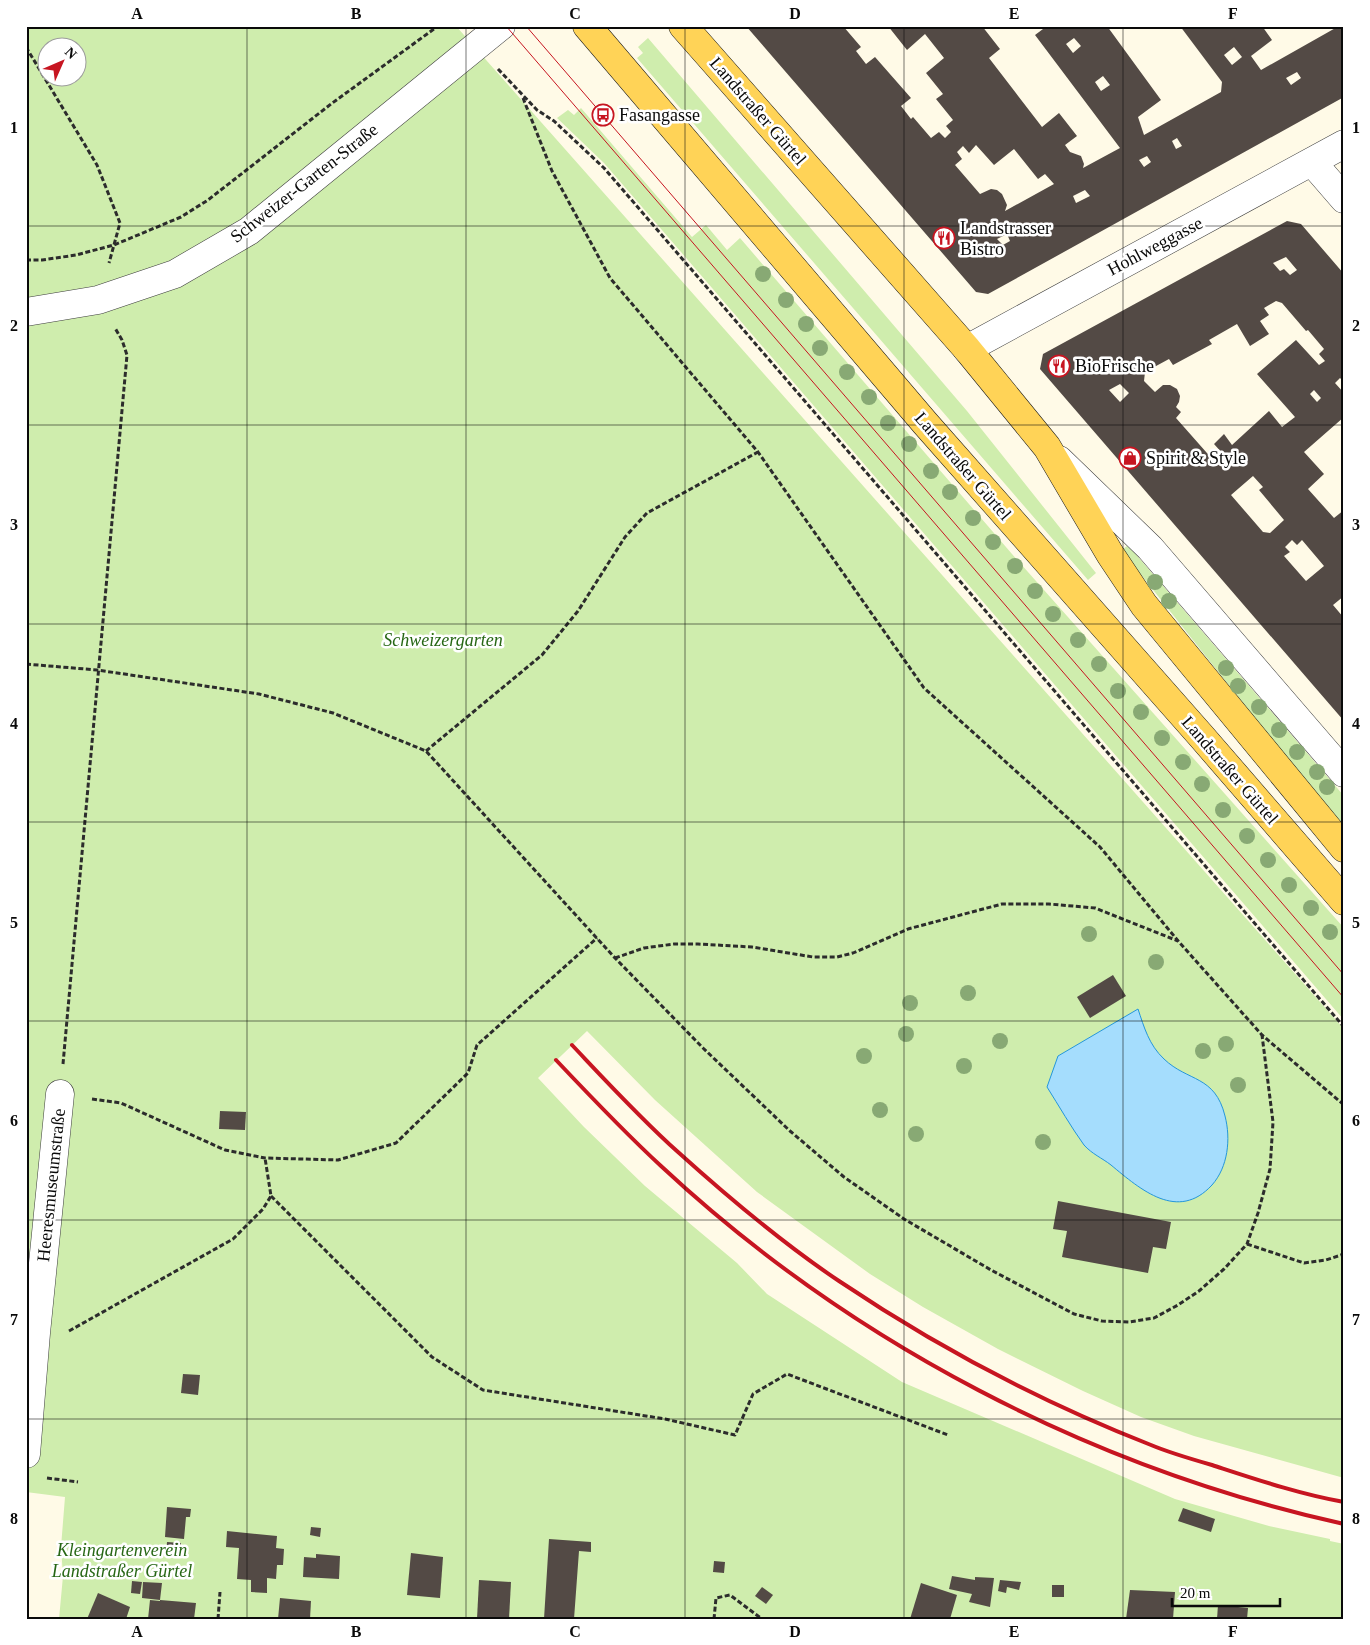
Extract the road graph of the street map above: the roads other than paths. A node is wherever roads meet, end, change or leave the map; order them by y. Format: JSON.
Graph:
{"nodes":[{"id":1,"x":501,"y":26,"type":"edge"},
{"id":2,"x":587,"y":26,"type":"edge"},
{"id":3,"x":683,"y":26,"type":"edge"},
{"id":4,"x":1344,"y":144,"type":"edge"},
{"id":5,"x":1312,"y":162,"type":"junction"},
{"id":6,"x":1344,"y":199,"type":"edge"},
{"id":7,"x":26,"y":312,"type":"edge"},
{"id":8,"x":967,"y":349,"type":"junction"},
{"id":9,"x":1047,"y":447,"type":"junction"},
{"id":10,"x":1344,"y":773,"type":"edge"},
{"id":11,"x":1344,"y":848,"type":"edge"},
{"id":12,"x":1344,"y":901,"type":"edge"},
{"id":13,"x":60,"y":1094,"type":"road end"},
{"id":14,"x":28,"y":1393,"type":"edge"},
{"id":15,"x":26,"y":1454,"type":"edge"}],
"edges":[{"from":1,"to":7,"type":"street","name":"Schweizer-Garten-Straße"},
{"from":2,"to":12,"type":"main road","name":"Landstraßer Gürtel"},
{"from":3,"to":8,"type":"main road","name":"Landstraßer Gürtel"},
{"from":4,"to":5,"type":"street","name":"Hohlweggasse"},
{"from":5,"to":6,"type":"street"},
{"from":5,"to":8,"type":"street","name":"Hohlweggasse"},
{"from":8,"to":9,"type":"main road","name":"Landstraßer Gürtel"},
{"from":9,"to":10,"type":"street","name":"Landstraßer Gürtel"},
{"from":9,"to":11,"type":"main road","name":"Landstraßer Gürtel"},
{"from":13,"to":14,"type":"street","name":"Heeresmuseumstraße"},
{"from":14,"to":15,"type":"street","name":"Heeresmuseumstraße"}]}
